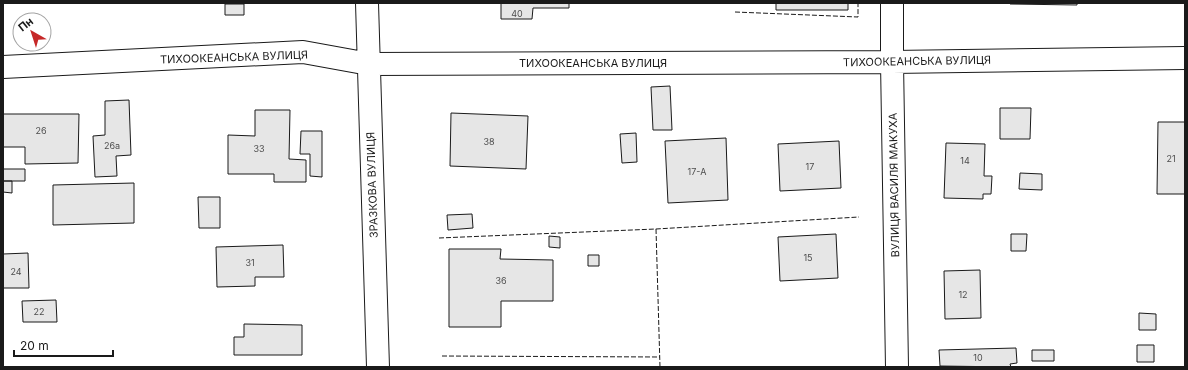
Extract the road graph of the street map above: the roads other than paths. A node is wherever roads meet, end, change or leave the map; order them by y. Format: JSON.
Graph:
{"nodes":[{"id":1,"x":368,"y":3,"type":"edge"},
{"id":2,"x":892,"y":3,"type":"edge"},
{"id":3,"x":1185,"y":58,"type":"edge"},
{"id":4,"x":892,"y":62,"type":"junction"},
{"id":5,"x":369,"y":64,"type":"junction"},
{"id":6,"x":3,"y":67,"type":"edge"},
{"id":7,"x":378,"y":367,"type":"edge"},
{"id":8,"x":897,"y":367,"type":"edge"}],
"edges":[{"from":1,"to":5,"type":"street","name":"ЗРАЗКОВА ВУЛИЦЯ"},
{"from":2,"to":4,"type":"street","name":"ВУЛИЦЯ ВАСИЛЯ МАКУХА"},
{"from":3,"to":4,"type":"street","name":"ТИХООКЕАНСЬКА ВУЛИЦЯ"},
{"from":4,"to":5,"type":"street","name":"ТИХООКЕАНСЬКА ВУЛИЦЯ"},
{"from":4,"to":8,"type":"street","name":"ВУЛИЦЯ ВАСИЛЯ МАКУХА"},
{"from":5,"to":6,"type":"street","name":"ТИХООКЕАНСЬКА ВУЛИЦЯ"},
{"from":5,"to":7,"type":"street","name":"ЗРАЗКОВА ВУЛИЦЯ"}]}
